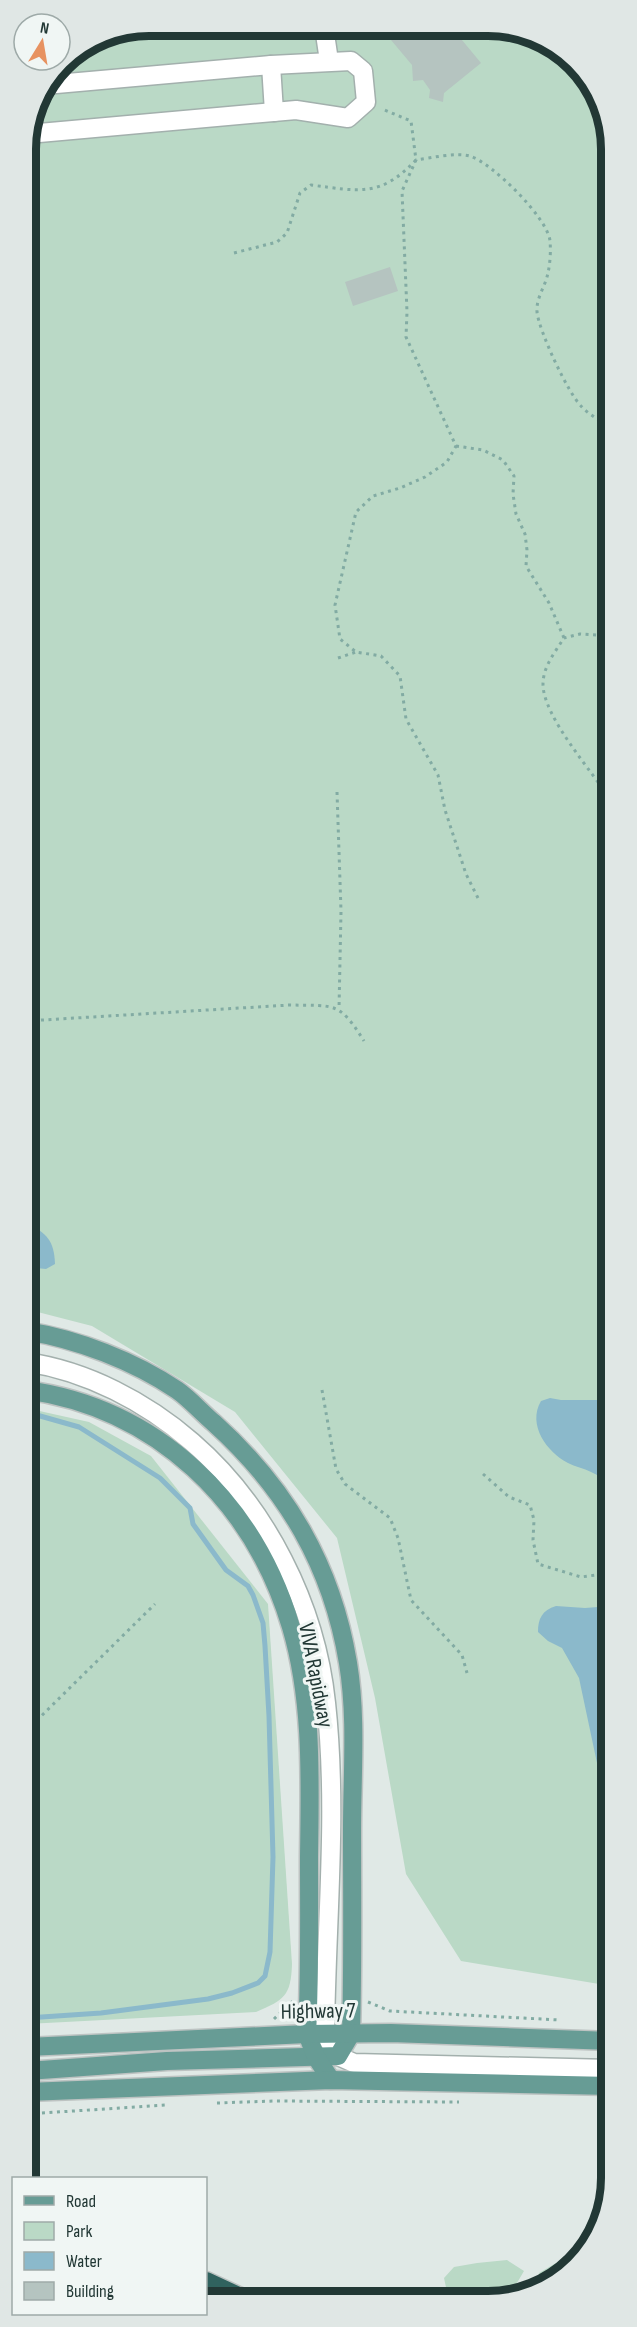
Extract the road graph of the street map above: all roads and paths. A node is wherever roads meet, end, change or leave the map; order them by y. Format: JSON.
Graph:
{"nodes":[{"id":1,"x":325,"y":36,"type":"edge"},
{"id":2,"x":329,"y":61,"type":"junction"},
{"id":3,"x":271,"y":65,"type":"junction"},
{"id":4,"x":56,"y":84,"type":"edge"},
{"id":5,"x":366,"y":102,"type":"junction"},
{"id":6,"x":274,"y":112,"type":"junction"},
{"id":7,"x":37,"y":133,"type":"edge"},
{"id":8,"x":416,"y":160,"type":"junction"},
{"id":9,"x":234,"y":253,"type":"dead end"},
{"id":10,"x":601,"y":421,"type":"edge"},
{"id":11,"x":456,"y":446,"type":"junction"},
{"id":12,"x":601,"y":635,"type":"edge"},
{"id":13,"x":564,"y":638,"type":"junction"},
{"id":14,"x":356,"y":652,"type":"junction"},
{"id":15,"x":338,"y":658,"type":"dead end"},
{"id":16,"x":601,"y":787,"type":"edge"},
{"id":17,"x":337,"y":792,"type":"dead end"},
{"id":18,"x":478,"y":898,"type":"dead end"},
{"id":19,"x":339,"y":1009,"type":"junction"},
{"id":20,"x":36,"y":1020,"type":"edge"},
{"id":21,"x":364,"y":1041,"type":"dead end"},
{"id":22,"x":36,"y":1334,"type":"edge"},
{"id":23,"x":36,"y":1365,"type":"edge"},
{"id":24,"x":321,"y":1390,"type":"dead end"},
{"id":25,"x":36,"y":1392,"type":"edge"},
{"id":26,"x":483,"y":1474,"type":"dead end"},
{"id":27,"x":601,"y":1574,"type":"edge"},
{"id":28,"x":155,"y":1604,"type":"dead end"},
{"id":29,"x":467,"y":1673,"type":"dead end"},
{"id":30,"x":36,"y":1721,"type":"edge"},
{"id":31,"x":330,"y":1842,"type":"junction"},
{"id":32,"x":352,"y":1923,"type":"junction"},
{"id":33,"x":369,"y":2002,"type":"dead end"},
{"id":34,"x":565,"y":2021,"type":"dead end"},
{"id":35,"x":316,"y":2034,"type":"junction"},
{"id":36,"x":351,"y":2034,"type":"junction"},
{"id":37,"x":601,"y":2041,"type":"edge"},
{"id":38,"x":36,"y":2047,"type":"edge"},
{"id":39,"x":338,"y":2056,"type":"junction"},
{"id":40,"x":316,"y":2057,"type":"junction"},
{"id":41,"x":601,"y":2069,"type":"edge"},
{"id":42,"x":36,"y":2070,"type":"edge"},
{"id":43,"x":331,"y":2080,"type":"junction"},
{"id":44,"x":601,"y":2086,"type":"edge"},
{"id":45,"x":36,"y":2092,"type":"edge"},
{"id":46,"x":462,"y":2102,"type":"dead end"},
{"id":47,"x":214,"y":2103,"type":"dead end"},
{"id":48,"x":167,"y":2105,"type":"dead end"},
{"id":49,"x":36,"y":2113,"type":"edge"},
{"id":50,"x":207,"y":2281,"type":"edge"},
{"id":51,"x":227,"y":2291,"type":"edge"}],
"edges":[{"from":1,"to":2,"type":"lane"},
{"from":2,"to":3,"type":"lane"},
{"from":2,"to":5,"type":"lane"},
{"from":3,"to":4,"type":"lane"},
{"from":3,"to":6,"type":"lane"},
{"from":5,"to":6,"type":"lane"},
{"from":5,"to":8,"type":"path"},
{"from":6,"to":7,"type":"lane"},
{"from":8,"to":9,"type":"path"},
{"from":8,"to":10,"type":"path"},
{"from":8,"to":11,"type":"path"},
{"from":11,"to":13,"type":"path"},
{"from":11,"to":14,"type":"path"},
{"from":12,"to":13,"type":"path"},
{"from":13,"to":16,"type":"path"},
{"from":14,"to":15,"type":"path"},
{"from":14,"to":18,"type":"path"},
{"from":17,"to":19,"type":"path"},
{"from":19,"to":20,"type":"path"},
{"from":19,"to":21,"type":"path"},
{"from":22,"to":32,"type":"main road"},
{"from":23,"to":31,"type":"lane","name":"VIVA Rapidway"},
{"from":24,"to":29,"type":"path"},
{"from":25,"to":35,"type":"main road"},
{"from":26,"to":27,"type":"path"},
{"from":28,"to":30,"type":"path"},
{"from":31,"to":32,"type":"lane","name":"VIVA Rapidway"},
{"from":31,"to":35,"type":"lane","name":"VIVA Rapidway"},
{"from":32,"to":36,"type":"main road"},
{"from":33,"to":34,"type":"path"},
{"from":35,"to":36,"type":"main road","name":"Highway 7"},
{"from":35,"to":38,"type":"main road","name":"Highway 7"},
{"from":35,"to":39,"type":"lane"},
{"from":35,"to":40,"type":"main road"},
{"from":36,"to":37,"type":"main road","name":"Highway 7"},
{"from":36,"to":39,"type":"main road"},
{"from":39,"to":40,"type":"main road"},
{"from":39,"to":41,"type":"lane"},
{"from":40,"to":42,"type":"main road"},
{"from":40,"to":43,"type":"main road"},
{"from":43,"to":44,"type":"main road"},
{"from":43,"to":45,"type":"main road"},
{"from":46,"to":47,"type":"path"},
{"from":48,"to":49,"type":"path"},
{"from":50,"to":51,"type":"highway"}]}
